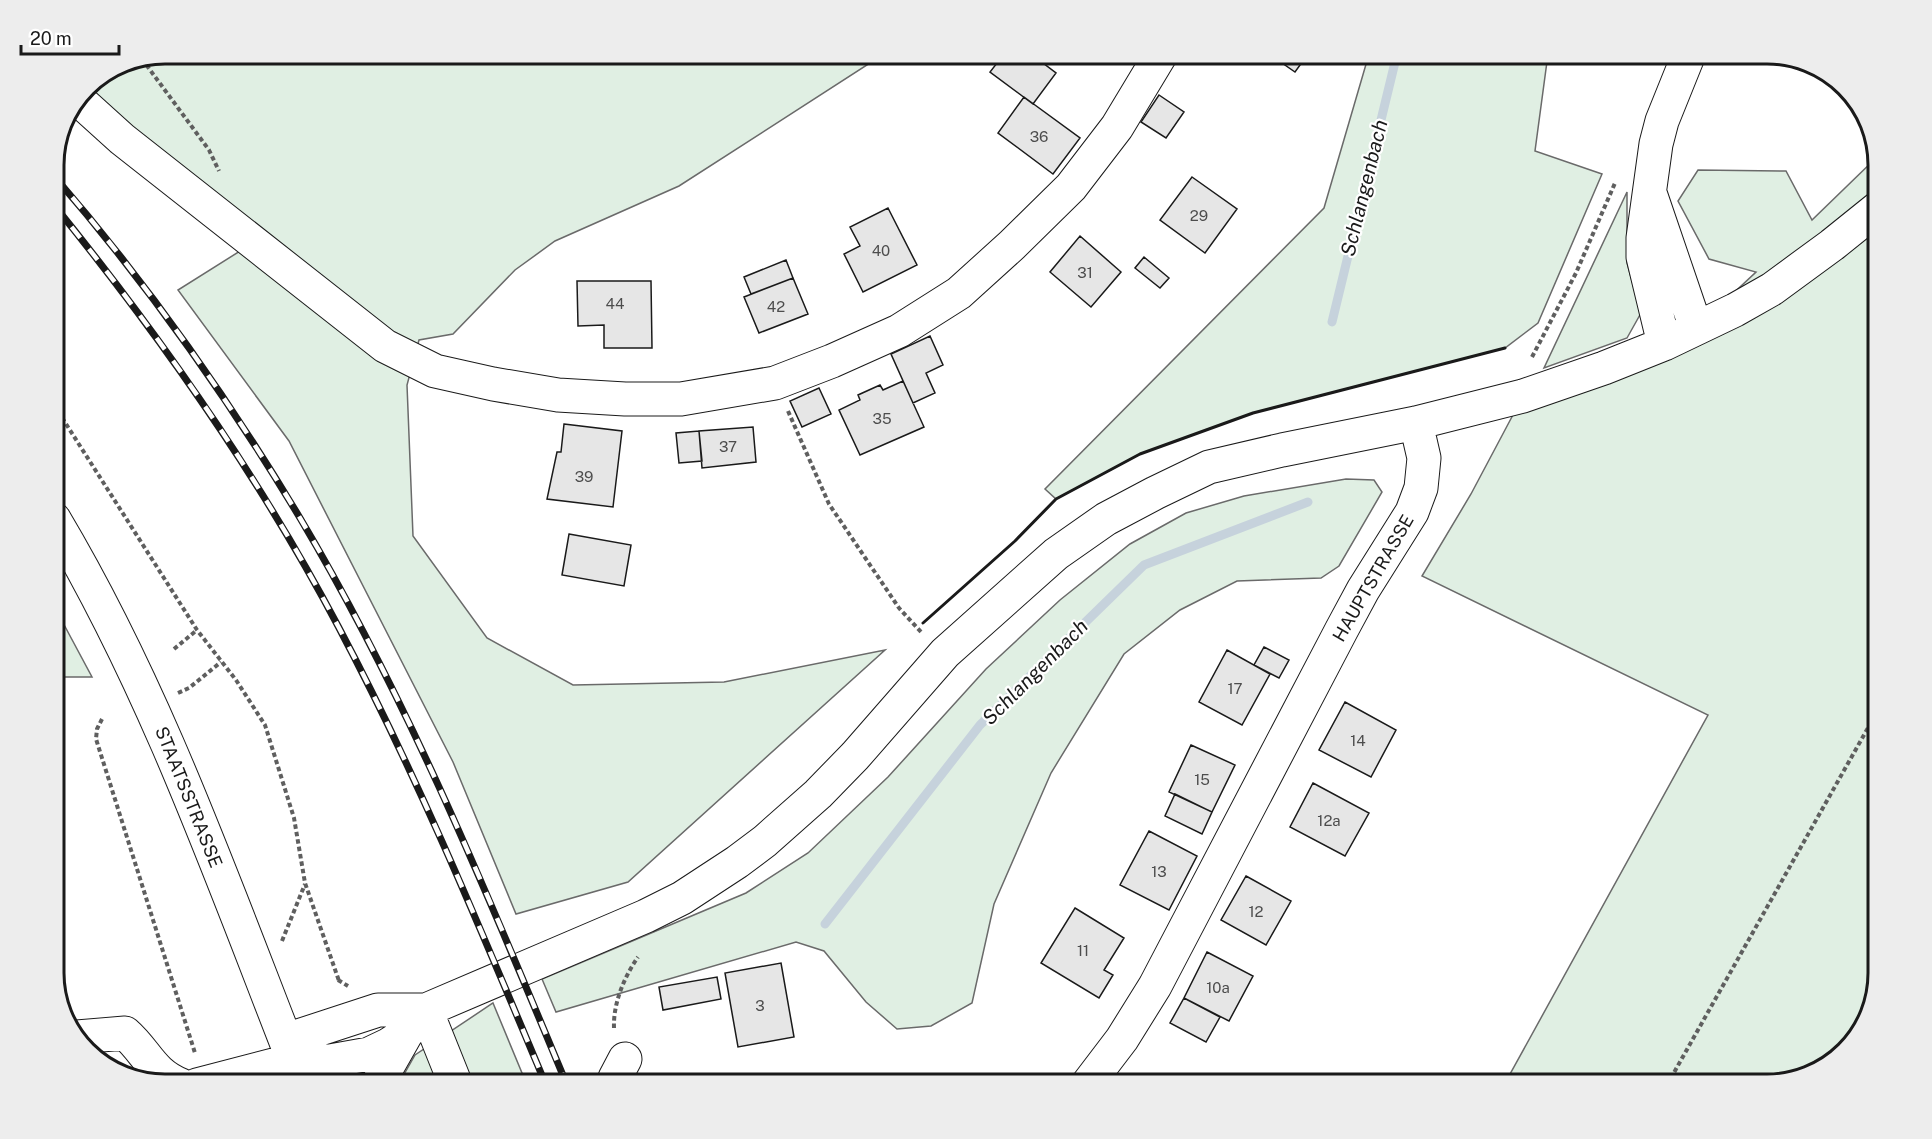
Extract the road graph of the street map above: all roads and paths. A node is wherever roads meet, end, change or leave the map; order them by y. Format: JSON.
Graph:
{"nodes":[{"id":1,"x":1155,"y":64,"type":"edge"},
{"id":2,"x":1685,"y":64,"type":"edge"},
{"id":3,"x":147,"y":66,"type":"edge"},
{"id":4,"x":85,"y":105,"type":"edge"},
{"id":5,"x":223,"y":180,"type":"dead end"},
{"id":6,"x":1616,"y":182,"type":"dead end"},
{"id":7,"x":1650,"y":195,"type":"junction"},
{"id":8,"x":1867,"y":217,"type":"edge"},
{"id":9,"x":1696,"y":328,"type":"junction"},
{"id":10,"x":1664,"y":344,"type":"junction"},
{"id":11,"x":1522,"y":396,"type":"junction"},
{"id":12,"x":787,"y":408,"type":"dead end"},
{"id":13,"x":65,"y":422,"type":"edge"},
{"id":14,"x":1416,"y":423,"type":"junction"},
{"id":15,"x":65,"y":539,"type":"edge"},
{"id":16,"x":197,"y":630,"type":"junction"},
{"id":17,"x":922,"y":634,"type":"dead end"},
{"id":18,"x":174,"y":649,"type":"dead end"},
{"id":19,"x":221,"y":662,"type":"junction"},
{"id":20,"x":189,"y":688,"type":"dead end"},
{"id":21,"x":102,"y":719,"type":"dead end"},
{"id":22,"x":1868,"y":728,"type":"edge"},
{"id":23,"x":305,"y":883,"type":"junction"},
{"id":24,"x":646,"y":916,"type":"junction"},
{"id":25,"x":284,"y":937,"type":"dead end"},
{"id":26,"x":353,"y":1018,"type":"junction"},
{"id":27,"x":417,"y":1021,"type":"junction"},
{"id":28,"x":86,"y":1036,"type":"edge"},
{"id":29,"x":294,"y":1062,"type":"edge"},
{"id":30,"x":161,"y":1074,"type":"edge"},
{"id":31,"x":191,"y":1074,"type":"edge"},
{"id":32,"x":239,"y":1074,"type":"edge"},
{"id":33,"x":384,"y":1074,"type":"edge"},
{"id":34,"x":449,"y":1074,"type":"edge"},
{"id":35,"x":618,"y":1074,"type":"edge"},
{"id":36,"x":1095,"y":1074,"type":"edge"},
{"id":37,"x":1673,"y":1074,"type":"edge"}],
"edges":[{"from":1,"to":4,"type":"street"},
{"from":2,"to":7,"type":"street"},
{"from":3,"to":5,"type":"path"},
{"from":6,"to":11,"type":"path"},
{"from":7,"to":9,"type":"street"},
{"from":7,"to":10,"type":"street"},
{"from":8,"to":9,"type":"street"},
{"from":9,"to":10,"type":"street"},
{"from":10,"to":11,"type":"street"},
{"from":11,"to":14,"type":"street"},
{"from":12,"to":17,"type":"path"},
{"from":13,"to":16,"type":"path"},
{"from":14,"to":24,"type":"street"},
{"from":14,"to":36,"type":"street","name":"HAUPTSTRASSE"},
{"from":15,"to":29,"type":"street","name":"STAATSSTRASSE"},
{"from":16,"to":18,"type":"path"},
{"from":16,"to":19,"type":"path"},
{"from":19,"to":20,"type":"path"},
{"from":19,"to":23,"type":"path"},
{"from":21,"to":31,"type":"path"},
{"from":22,"to":37,"type":"path"},
{"from":23,"to":25,"type":"path"},
{"from":23,"to":26,"type":"path"},
{"from":24,"to":27,"type":"street"},
{"from":24,"to":35,"type":"path"},
{"from":26,"to":27,"type":"street"},
{"from":26,"to":29,"type":"street"},
{"from":27,"to":29,"type":"street"},
{"from":27,"to":33,"type":"street"},
{"from":27,"to":34,"type":"street"},
{"from":28,"to":30,"type":"street"},
{"from":29,"to":32,"type":"street"}]}
